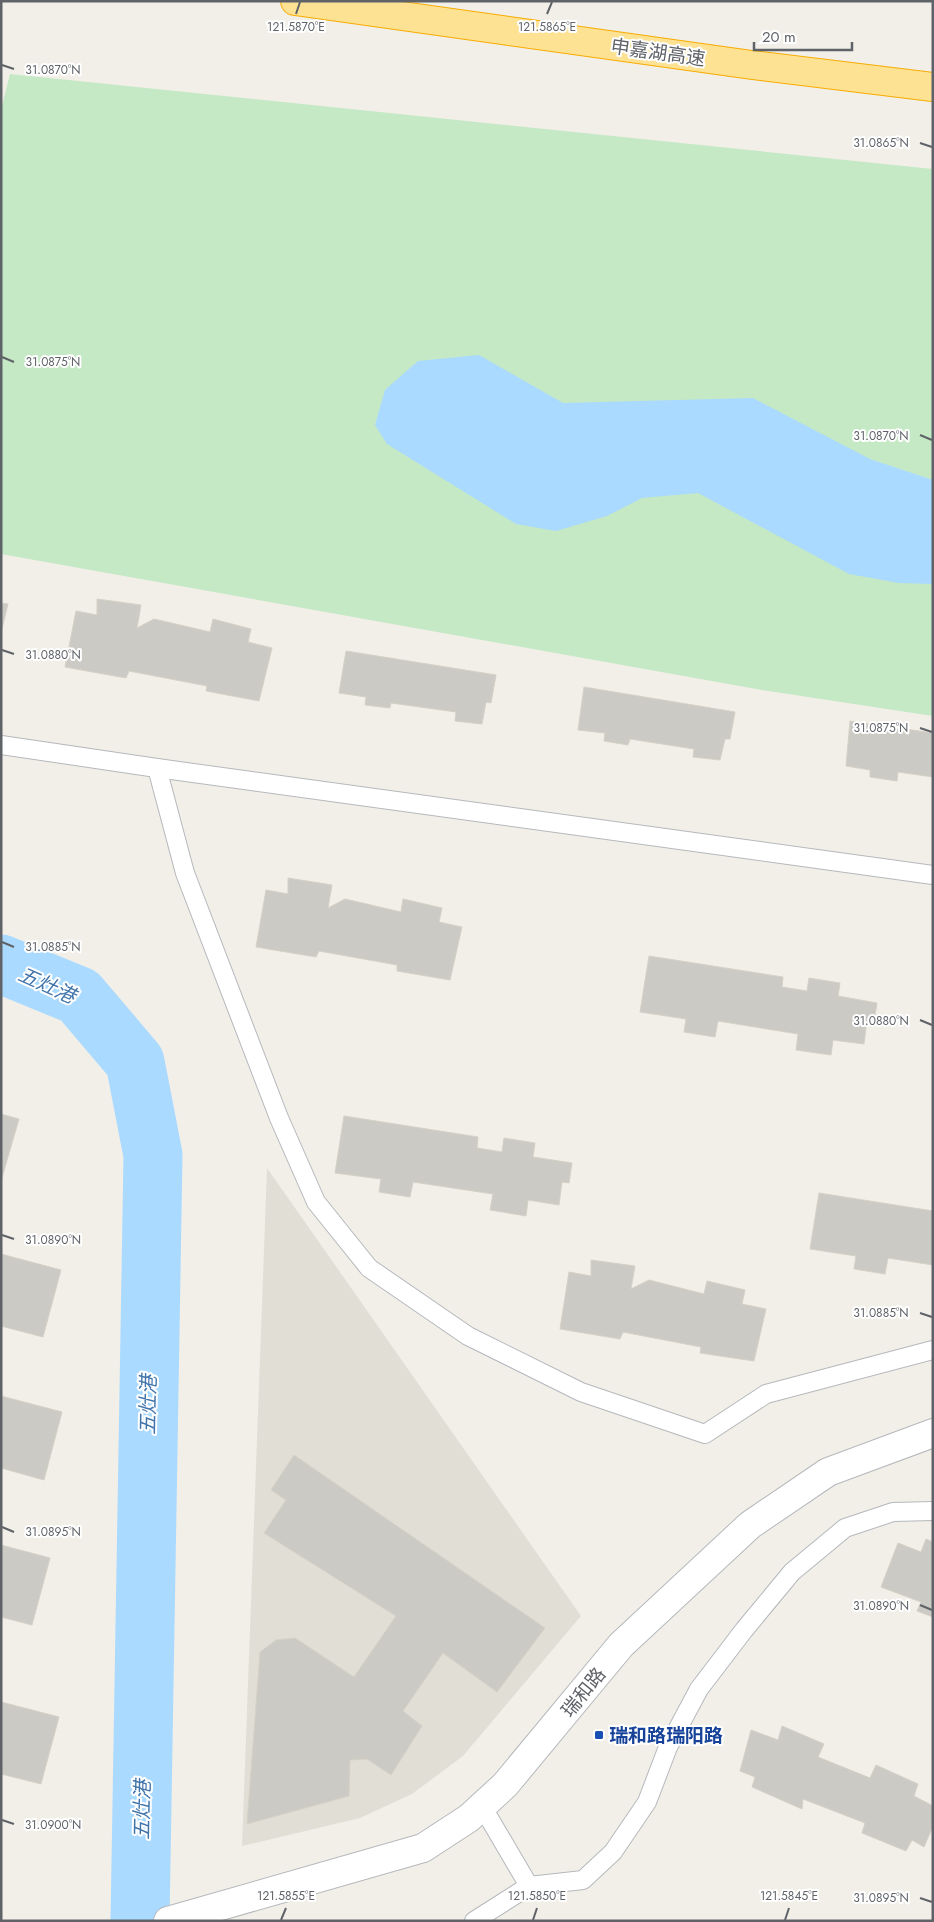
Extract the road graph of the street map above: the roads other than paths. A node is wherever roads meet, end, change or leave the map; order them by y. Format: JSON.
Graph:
{"nodes":[{"id":1,"x":295,"y":1,"type":"edge"},
{"id":2,"x":933,"y":87,"type":"edge"},
{"id":3,"x":1,"y":745,"type":"edge"},
{"id":4,"x":157,"y":768,"type":"junction"},
{"id":5,"x":933,"y":875,"type":"edge"},
{"id":6,"x":933,"y":1350,"type":"edge"},
{"id":7,"x":933,"y":1433,"type":"edge"},
{"id":8,"x":933,"y":1511,"type":"edge"},
{"id":9,"x":482,"y":1806,"type":"junction"},
{"id":10,"x":529,"y":1886,"type":"junction"},
{"id":11,"x":222,"y":1911,"type":"edge"},
{"id":12,"x":168,"y":1921,"type":"edge"},
{"id":13,"x":474,"y":1921,"type":"edge"}],
"edges":[{"from":1,"to":2,"type":"highway","name":"申嘉湖高速"},
{"from":3,"to":4,"type":"lane"},
{"from":4,"to":5,"type":"lane"},
{"from":4,"to":6,"type":"lane"},
{"from":7,"to":9,"type":"street","name":"瑞和路"},
{"from":8,"to":10,"type":"lane"},
{"from":9,"to":10,"type":"lane"},
{"from":9,"to":11,"type":"street","name":"瑞和路"},
{"from":10,"to":13,"type":"lane"},
{"from":11,"to":12,"type":"street","name":"瑞和路"}]}
